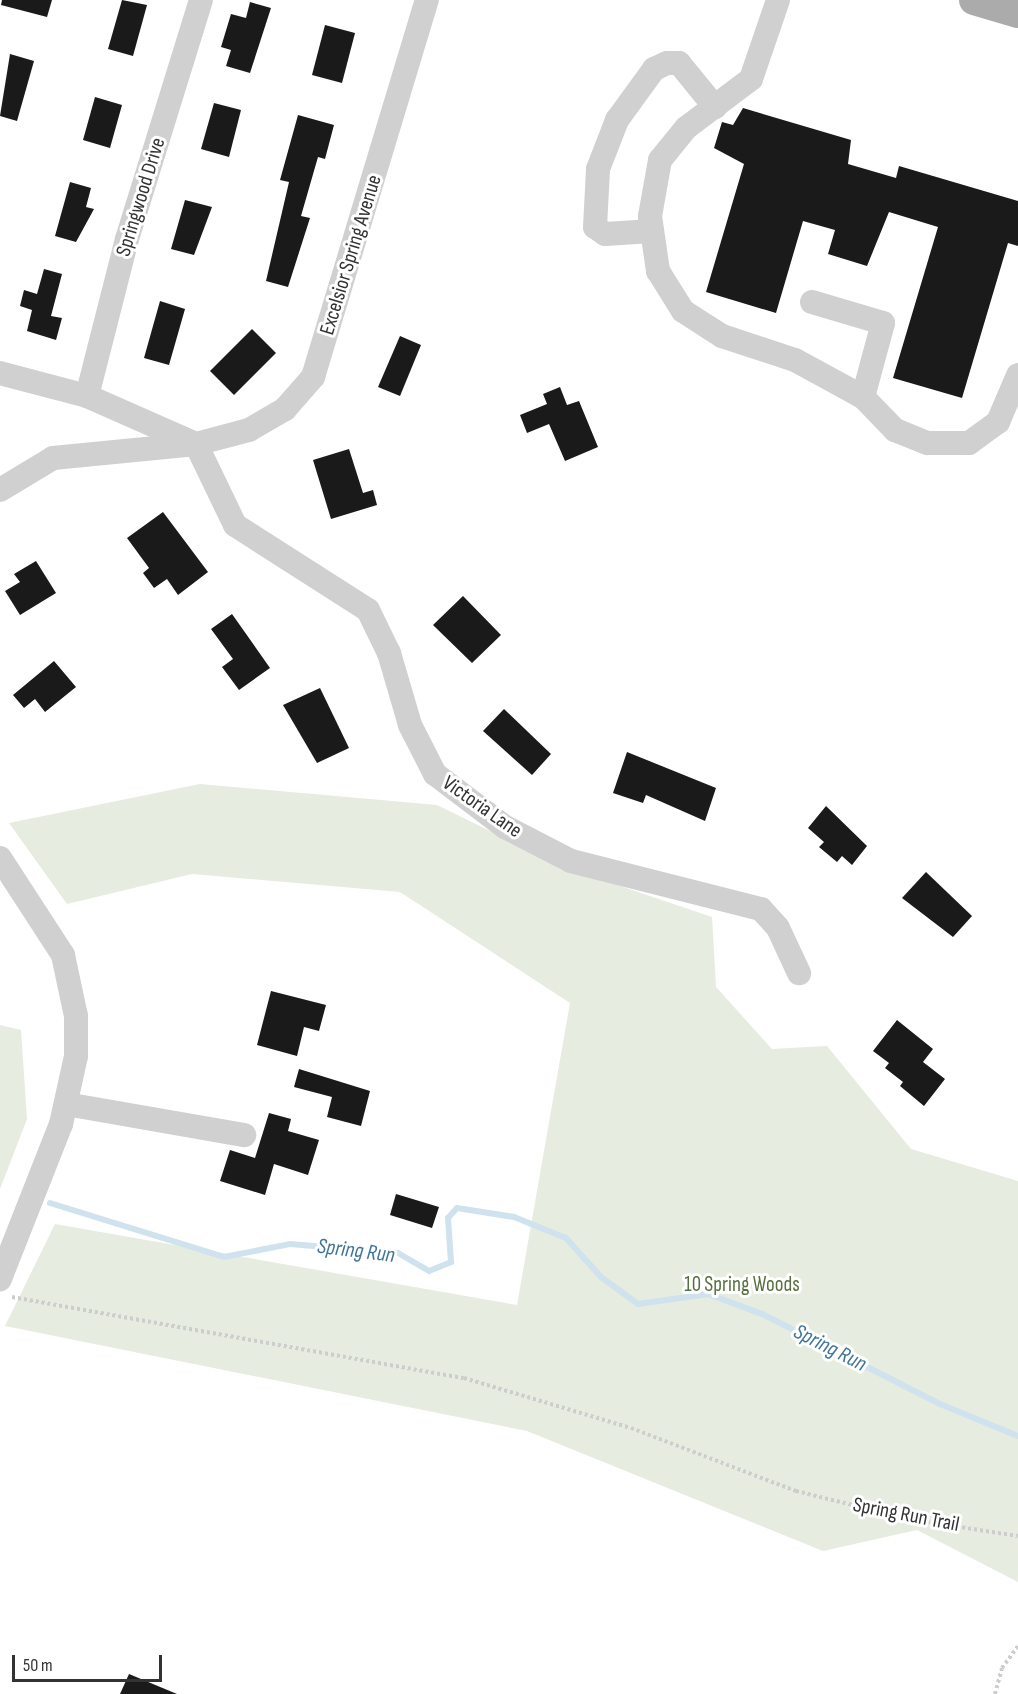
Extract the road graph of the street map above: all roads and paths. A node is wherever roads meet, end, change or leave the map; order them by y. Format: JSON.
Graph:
{"nodes":[{"id":1,"x":201,"y":0,"type":"edge"},
{"id":2,"x":427,"y":0,"type":"edge"},
{"id":3,"x":778,"y":0,"type":"edge"},
{"id":4,"x":974,"y":0,"type":"edge"},
{"id":5,"x":1018,"y":13,"type":"edge"},
{"id":6,"x":715,"y":107,"type":"junction"},
{"id":7,"x":652,"y":231,"type":"junction"},
{"id":8,"x":812,"y":302,"type":"dead end"},
{"id":9,"x":0,"y":373,"type":"edge"},
{"id":10,"x":1018,"y":375,"type":"edge"},
{"id":11,"x":87,"y":396,"type":"junction"},
{"id":12,"x":863,"y":397,"type":"junction"},
{"id":13,"x":196,"y":444,"type":"junction"},
{"id":14,"x":0,"y":490,"type":"edge"},
{"id":15,"x":0,"y":858,"type":"edge"},
{"id":16,"x":799,"y":973,"type":"dead end"},
{"id":17,"x":66,"y":1104,"type":"junction"},
{"id":18,"x":244,"y":1135,"type":"dead end"},
{"id":19,"x":2,"y":1274,"type":"edge"},
{"id":20,"x":0,"y":1294,"type":"edge"},
{"id":21,"x":1018,"y":1536,"type":"edge"},
{"id":22,"x":1018,"y":1646,"type":"edge"},
{"id":23,"x":995,"y":1694,"type":"edge"}],
"edges":[{"from":1,"to":11,"type":"street","name":"Springwood Drive"},
{"from":2,"to":13,"type":"street","name":"Excelsior Spring Avenue"},
{"from":3,"to":6,"type":"street"},
{"from":4,"to":5,"type":"main road"},
{"from":6,"to":7,"type":"street"},
{"from":6,"to":7,"type":"street"},
{"from":7,"to":12,"type":"street"},
{"from":8,"to":12,"type":"street"},
{"from":9,"to":11,"type":"street"},
{"from":10,"to":12,"type":"street"},
{"from":11,"to":13,"type":"street"},
{"from":13,"to":14,"type":"street","name":"Excelsior Spring Avenue"},
{"from":13,"to":16,"type":"street","name":"Victoria Lane"},
{"from":15,"to":17,"type":"street"},
{"from":17,"to":18,"type":"street"},
{"from":17,"to":19,"type":"street"},
{"from":20,"to":21,"type":"path","name":"Spring Run Trail"},
{"from":22,"to":23,"type":"path"}]}
